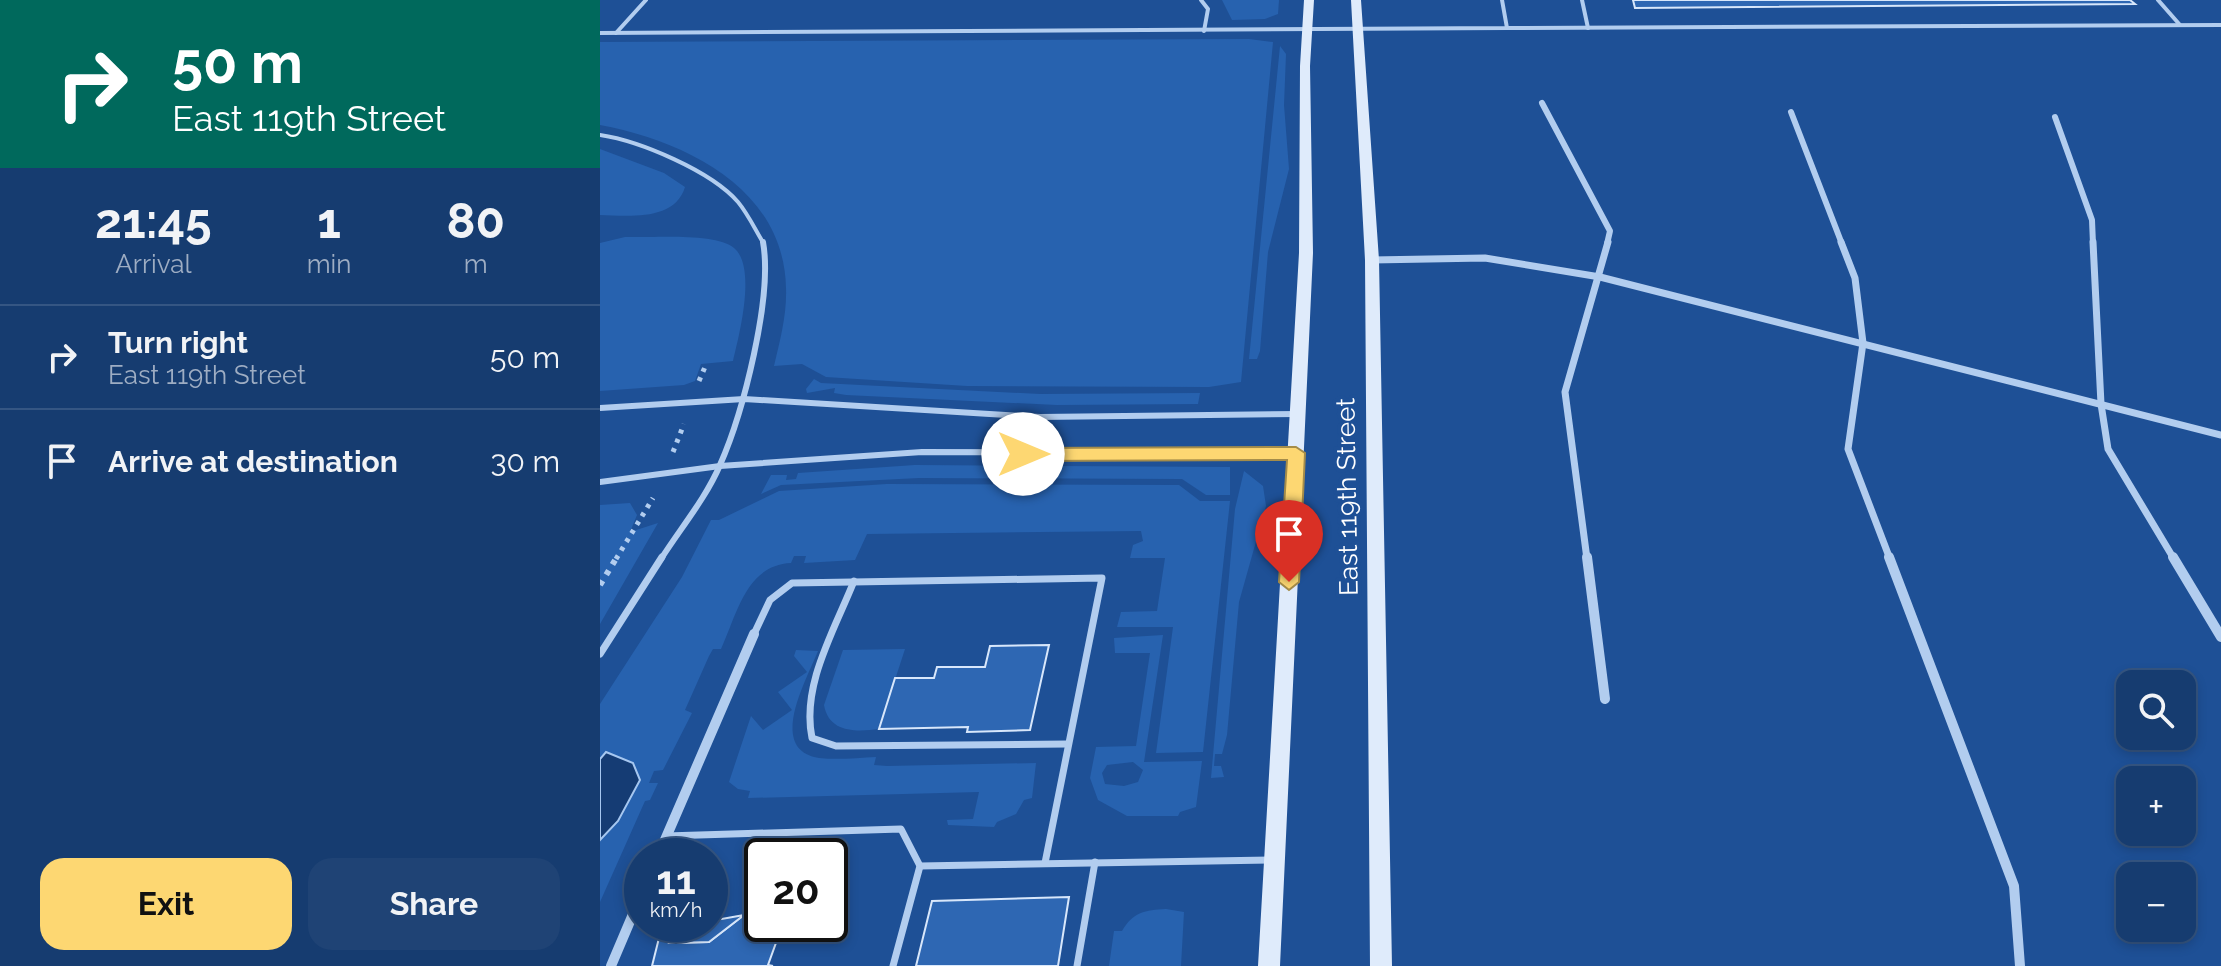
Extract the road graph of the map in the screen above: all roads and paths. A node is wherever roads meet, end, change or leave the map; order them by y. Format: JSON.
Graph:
{"nodes":[{"id":1,"x":646,"y":0,"type":"edge"},
{"id":2,"x":1201,"y":0,"type":"edge"},
{"id":3,"x":1309,"y":0,"type":"edge"},
{"id":4,"x":1356,"y":0,"type":"edge"},
{"id":5,"x":1502,"y":0,"type":"edge"},
{"id":6,"x":1582,"y":0,"type":"edge"},
{"id":7,"x":2158,"y":0,"type":"edge"},
{"id":8,"x":2180,"y":25,"type":"junction"},
{"id":9,"x":2221,"y":25,"type":"edge"},
{"id":10,"x":1356,"y":28,"type":"junction"},
{"id":11,"x":1507,"y":28,"type":"junction"},
{"id":12,"x":1588,"y":28,"type":"junction"},
{"id":13,"x":1308,"y":30,"type":"junction"},
{"id":14,"x":1204,"y":31,"type":"junction"},
{"id":15,"x":600,"y":33,"type":"edge"},
{"id":16,"x":616,"y":33,"type":"junction"},
{"id":17,"x":1542,"y":103,"type":"dead end"},
{"id":18,"x":1791,"y":112,"type":"dead end"},
{"id":19,"x":2055,"y":117,"type":"dead end"},
{"id":20,"x":600,"y":135,"type":"edge"},
{"id":21,"x":1372,"y":260,"type":"junction"},
{"id":22,"x":1600,"y":277,"type":"junction"},
{"id":23,"x":1863,"y":343,"type":"junction"},
{"id":24,"x":744,"y":399,"type":"junction"},
{"id":25,"x":2101,"y":404,"type":"junction"},
{"id":26,"x":600,"y":408,"type":"edge"},
{"id":27,"x":1298,"y":414,"type":"junction"},
{"id":28,"x":2221,"y":435,"type":"edge"},
{"id":29,"x":1296,"y":453,"type":"junction"},
{"id":30,"x":720,"y":466,"type":"junction"},
{"id":31,"x":600,"y":482,"type":"edge"},
{"id":32,"x":854,"y":581,"type":"junction"},
{"id":33,"x":754,"y":634,"type":"joint"},
{"id":34,"x":2221,"y":637,"type":"edge"},
{"id":35,"x":600,"y":654,"type":"edge"},
{"id":36,"x":1605,"y":699,"type":"dead end"},
{"id":37,"x":1068,"y":744,"type":"junction"},
{"id":38,"x":666,"y":836,"type":"joint"},
{"id":39,"x":1274,"y":859,"type":"junction"},
{"id":40,"x":1095,"y":862,"type":"junction"},
{"id":41,"x":1045,"y":863,"type":"junction"},
{"id":42,"x":920,"y":866,"type":"junction"},
{"id":43,"x":624,"y":935,"type":"edge"},
{"id":44,"x":611,"y":966,"type":"edge"},
{"id":45,"x":893,"y":966,"type":"edge"},
{"id":46,"x":1077,"y":966,"type":"edge"},
{"id":47,"x":1269,"y":966,"type":"edge"},
{"id":48,"x":1381,"y":966,"type":"edge"},
{"id":49,"x":2020,"y":966,"type":"edge"}],
"edges":[{"from":1,"to":16,"type":"lane"},
{"from":2,"to":14,"type":"lane"},
{"from":3,"to":13,"type":"main road","name":"East 119th Street"},
{"from":4,"to":10,"type":"main road","name":"East 119th Street"},
{"from":5,"to":11,"type":"lane"},
{"from":6,"to":12,"type":"lane"},
{"from":7,"to":8,"type":"lane"},
{"from":8,"to":9,"type":"lane"},
{"from":8,"to":12,"type":"lane"},
{"from":10,"to":11,"type":"lane"},
{"from":10,"to":13,"type":"lane"},
{"from":10,"to":21,"type":"main road","name":"East 119th Street"},
{"from":11,"to":12,"type":"lane"},
{"from":13,"to":14,"type":"lane"},
{"from":13,"to":27,"type":"main road","name":"East 119th Street"},
{"from":14,"to":16,"type":"lane"},
{"from":15,"to":16,"type":"lane"},
{"from":17,"to":22,"type":"street"},
{"from":18,"to":23,"type":"street"},
{"from":19,"to":25,"type":"street"},
{"from":20,"to":24,"type":"lane"},
{"from":21,"to":22,"type":"street"},
{"from":21,"to":48,"type":"main road","name":"East 119th Street"},
{"from":22,"to":23,"type":"street"},
{"from":22,"to":36,"type":"street"},
{"from":23,"to":25,"type":"street"},
{"from":23,"to":49,"type":"street"},
{"from":24,"to":26,"type":"lane"},
{"from":24,"to":27,"type":"lane"},
{"from":24,"to":30,"type":"lane"},
{"from":25,"to":28,"type":"street"},
{"from":25,"to":34,"type":"street"},
{"from":27,"to":29,"type":"main road","name":"East 119th Street"},
{"from":29,"to":30,"type":"lane"},
{"from":29,"to":39,"type":"main road","name":"East 119th Street"},
{"from":30,"to":31,"type":"lane"},
{"from":30,"to":35,"type":"lane"},
{"from":32,"to":33,"type":"lane"},
{"from":32,"to":37,"type":"lane"},
{"from":32,"to":37,"type":"lane"},
{"from":33,"to":38,"type":"street"},
{"from":37,"to":41,"type":"lane"},
{"from":38,"to":42,"type":"lane"},
{"from":39,"to":40,"type":"lane"},
{"from":39,"to":47,"type":"main road","name":"East 119th Street"},
{"from":40,"to":41,"type":"lane"},
{"from":40,"to":46,"type":"lane"},
{"from":41,"to":42,"type":"lane"},
{"from":42,"to":45,"type":"lane"},
{"from":43,"to":44,"type":"street"}]}
